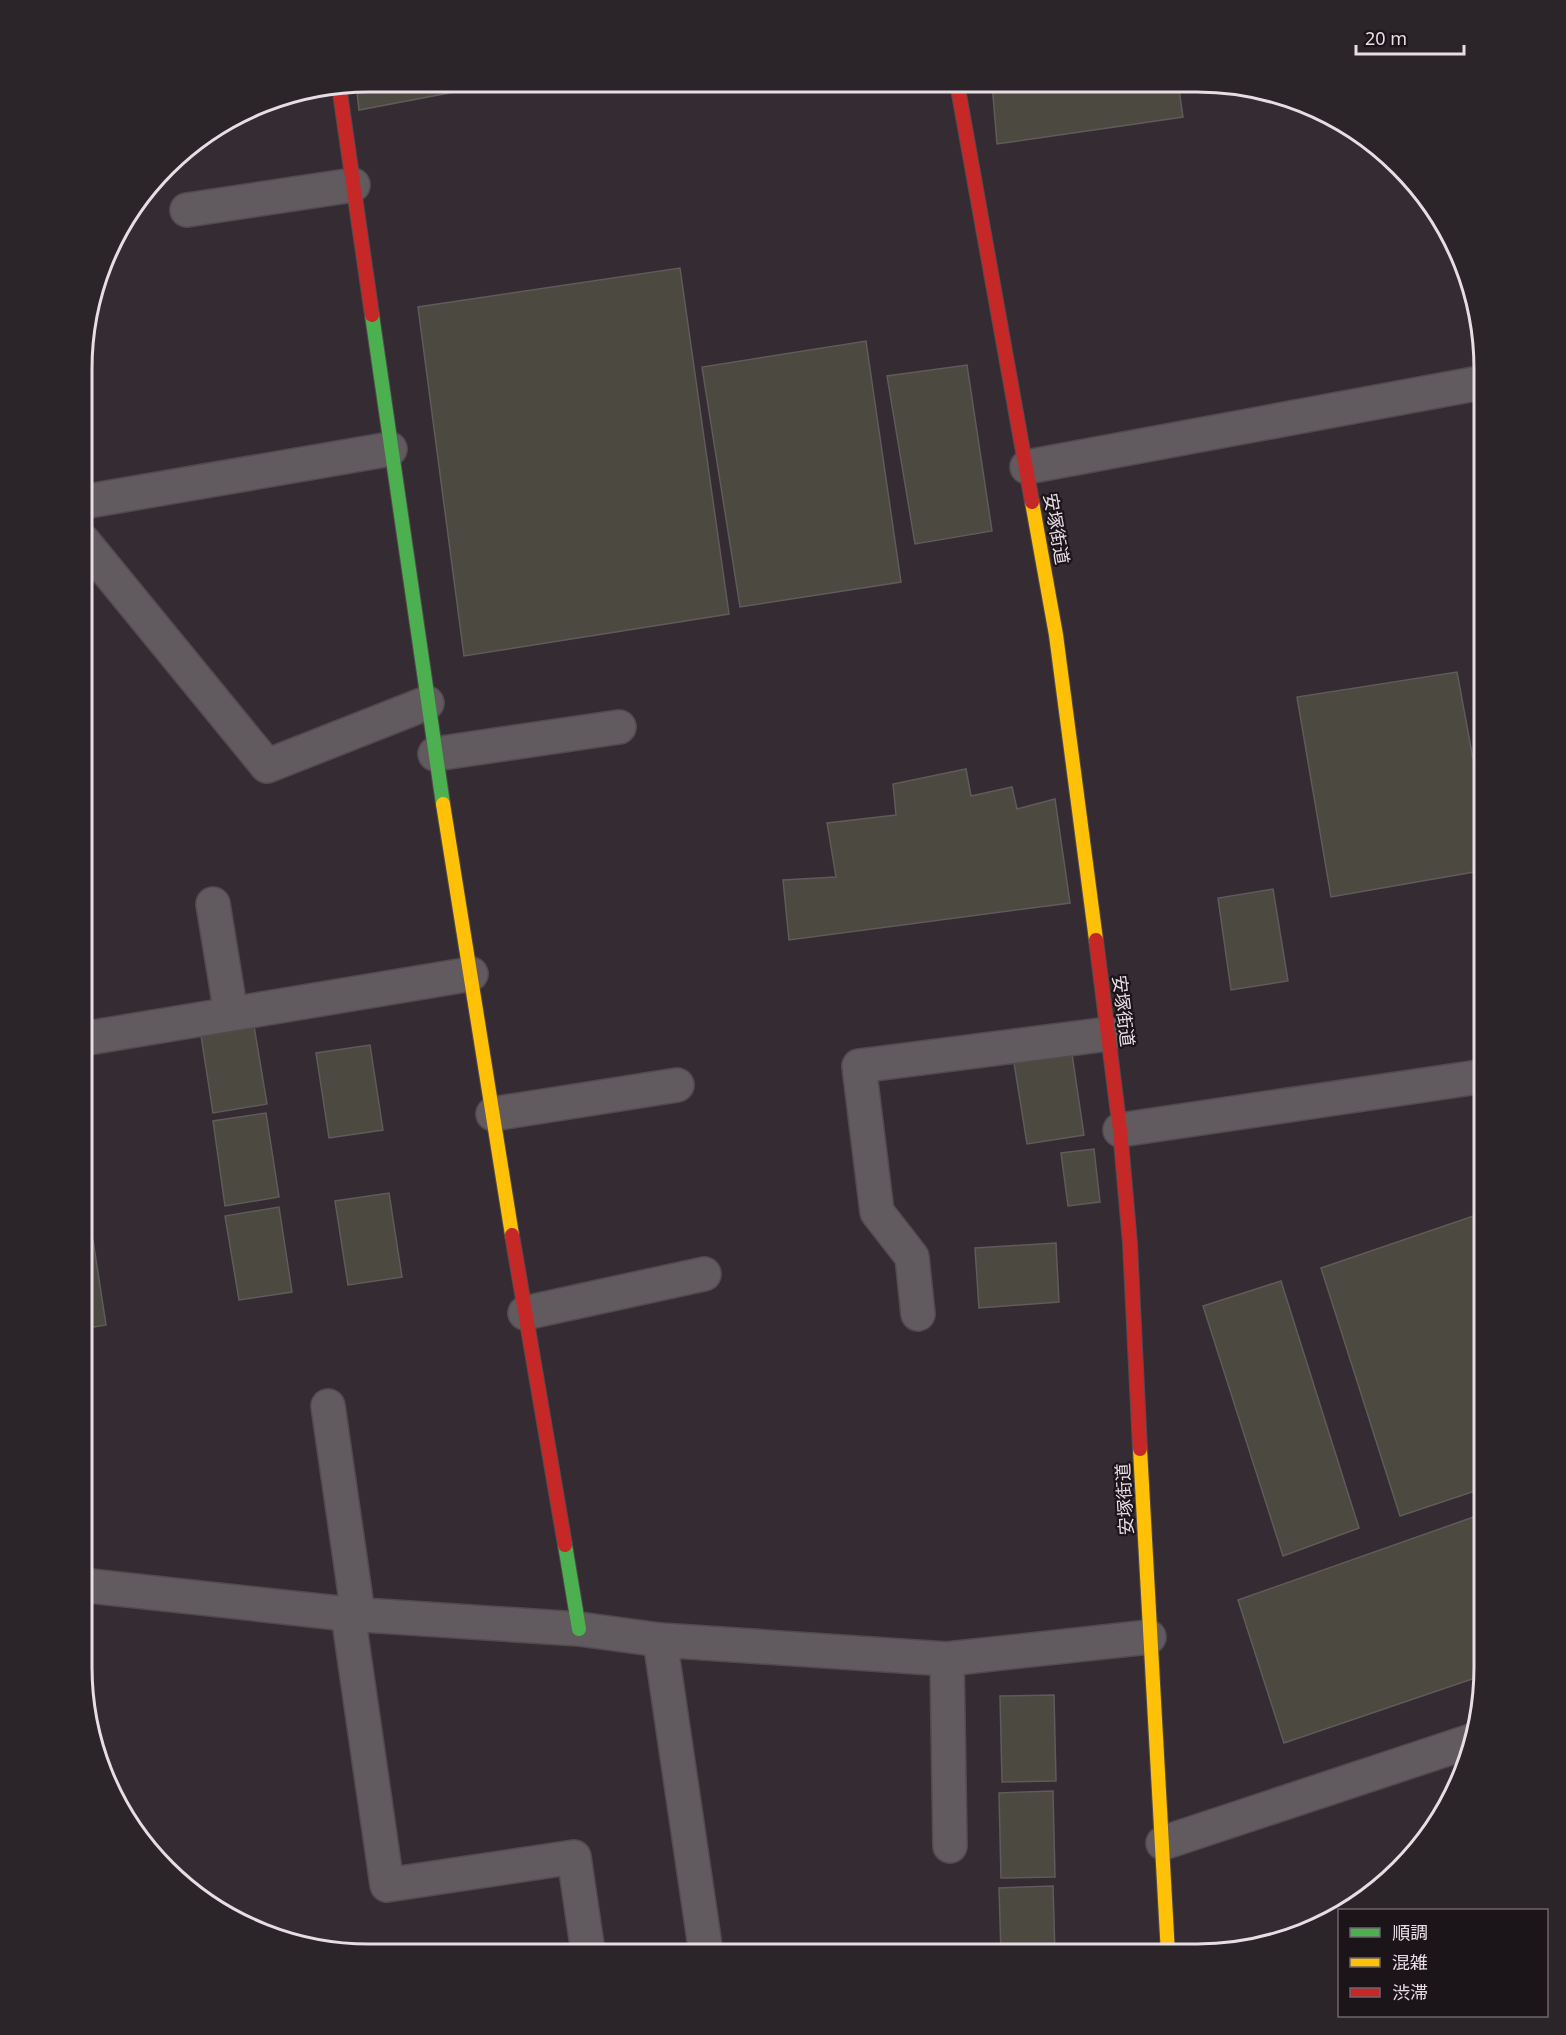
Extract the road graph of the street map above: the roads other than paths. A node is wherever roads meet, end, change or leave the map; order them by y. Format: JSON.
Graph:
{"nodes":[{"id":1,"x":959,"y":92,"type":"edge"},
{"id":2,"x":340,"y":93,"type":"edge"},
{"id":3,"x":353,"y":185,"type":"junction"},
{"id":4,"x":187,"y":210,"type":"dead end"},
{"id":5,"x":1474,"y":384,"type":"edge"},
{"id":6,"x":390,"y":449,"type":"junction"},
{"id":7,"x":1027,"y":467,"type":"junction"},
{"id":8,"x":91,"y":501,"type":"edge"},
{"id":9,"x":91,"y":551,"type":"edge"},
{"id":10,"x":428,"y":703,"type":"junction"},
{"id":11,"x":619,"y":727,"type":"dead end"},
{"id":12,"x":435,"y":754,"type":"junction"},
{"id":13,"x":213,"y":904,"type":"dead end"},
{"id":14,"x":471,"y":974,"type":"junction"},
{"id":15,"x":231,"y":1014,"type":"junction"},
{"id":16,"x":1108,"y":1034,"type":"junction"},
{"id":17,"x":91,"y":1037,"type":"edge"},
{"id":18,"x":1474,"y":1078,"type":"edge"},
{"id":19,"x":677,"y":1085,"type":"dead end"},
{"id":20,"x":493,"y":1114,"type":"junction"},
{"id":21,"x":1120,"y":1130,"type":"junction"},
{"id":22,"x":704,"y":1274,"type":"dead end"},
{"id":23,"x":525,"y":1313,"type":"junction"},
{"id":24,"x":918,"y":1314,"type":"dead end"},
{"id":25,"x":328,"y":1406,"type":"dead end"},
{"id":26,"x":91,"y":1587,"type":"edge"},
{"id":27,"x":353,"y":1614,"type":"junction"},
{"id":28,"x":579,"y":1629,"type":"junction"},
{"id":29,"x":1149,"y":1637,"type":"junction"},
{"id":30,"x":660,"y":1640,"type":"junction"},
{"id":31,"x":947,"y":1659,"type":"junction"},
{"id":32,"x":1463,"y":1743,"type":"edge"},
{"id":33,"x":1163,"y":1843,"type":"junction"},
{"id":34,"x":950,"y":1846,"type":"dead end"},
{"id":35,"x":587,"y":1944,"type":"edge"},
{"id":36,"x":705,"y":1944,"type":"edge"},
{"id":37,"x":1168,"y":1944,"type":"edge"}],
"edges":[{"from":1,"to":7,"type":"main road","name":"安塚街道"},
{"from":2,"to":3,"type":"main road"},
{"from":3,"to":4,"type":"street"},
{"from":3,"to":6,"type":"main road"},
{"from":5,"to":7,"type":"street"},
{"from":6,"to":8,"type":"street"},
{"from":6,"to":10,"type":"main road"},
{"from":7,"to":16,"type":"main road","name":"安塚街道"},
{"from":9,"to":10,"type":"street"},
{"from":10,"to":12,"type":"main road"},
{"from":11,"to":12,"type":"street"},
{"from":12,"to":14,"type":"main road"},
{"from":13,"to":15,"type":"street"},
{"from":14,"to":15,"type":"street"},
{"from":14,"to":20,"type":"main road"},
{"from":15,"to":17,"type":"street"},
{"from":16,"to":21,"type":"main road","name":"安塚街道"},
{"from":16,"to":24,"type":"street"},
{"from":18,"to":21,"type":"street"},
{"from":19,"to":20,"type":"street"},
{"from":20,"to":23,"type":"main road"},
{"from":21,"to":29,"type":"main road","name":"安塚街道"},
{"from":22,"to":23,"type":"street"},
{"from":23,"to":28,"type":"main road"},
{"from":25,"to":27,"type":"street"},
{"from":26,"to":27,"type":"street"},
{"from":27,"to":28,"type":"street"},
{"from":27,"to":35,"type":"street"},
{"from":28,"to":30,"type":"street"},
{"from":29,"to":31,"type":"street"},
{"from":29,"to":33,"type":"main road","name":"安塚街道"},
{"from":30,"to":31,"type":"street"},
{"from":30,"to":36,"type":"street"},
{"from":31,"to":34,"type":"street"},
{"from":32,"to":33,"type":"street"},
{"from":33,"to":37,"type":"main road","name":"安塚街道"}]}
